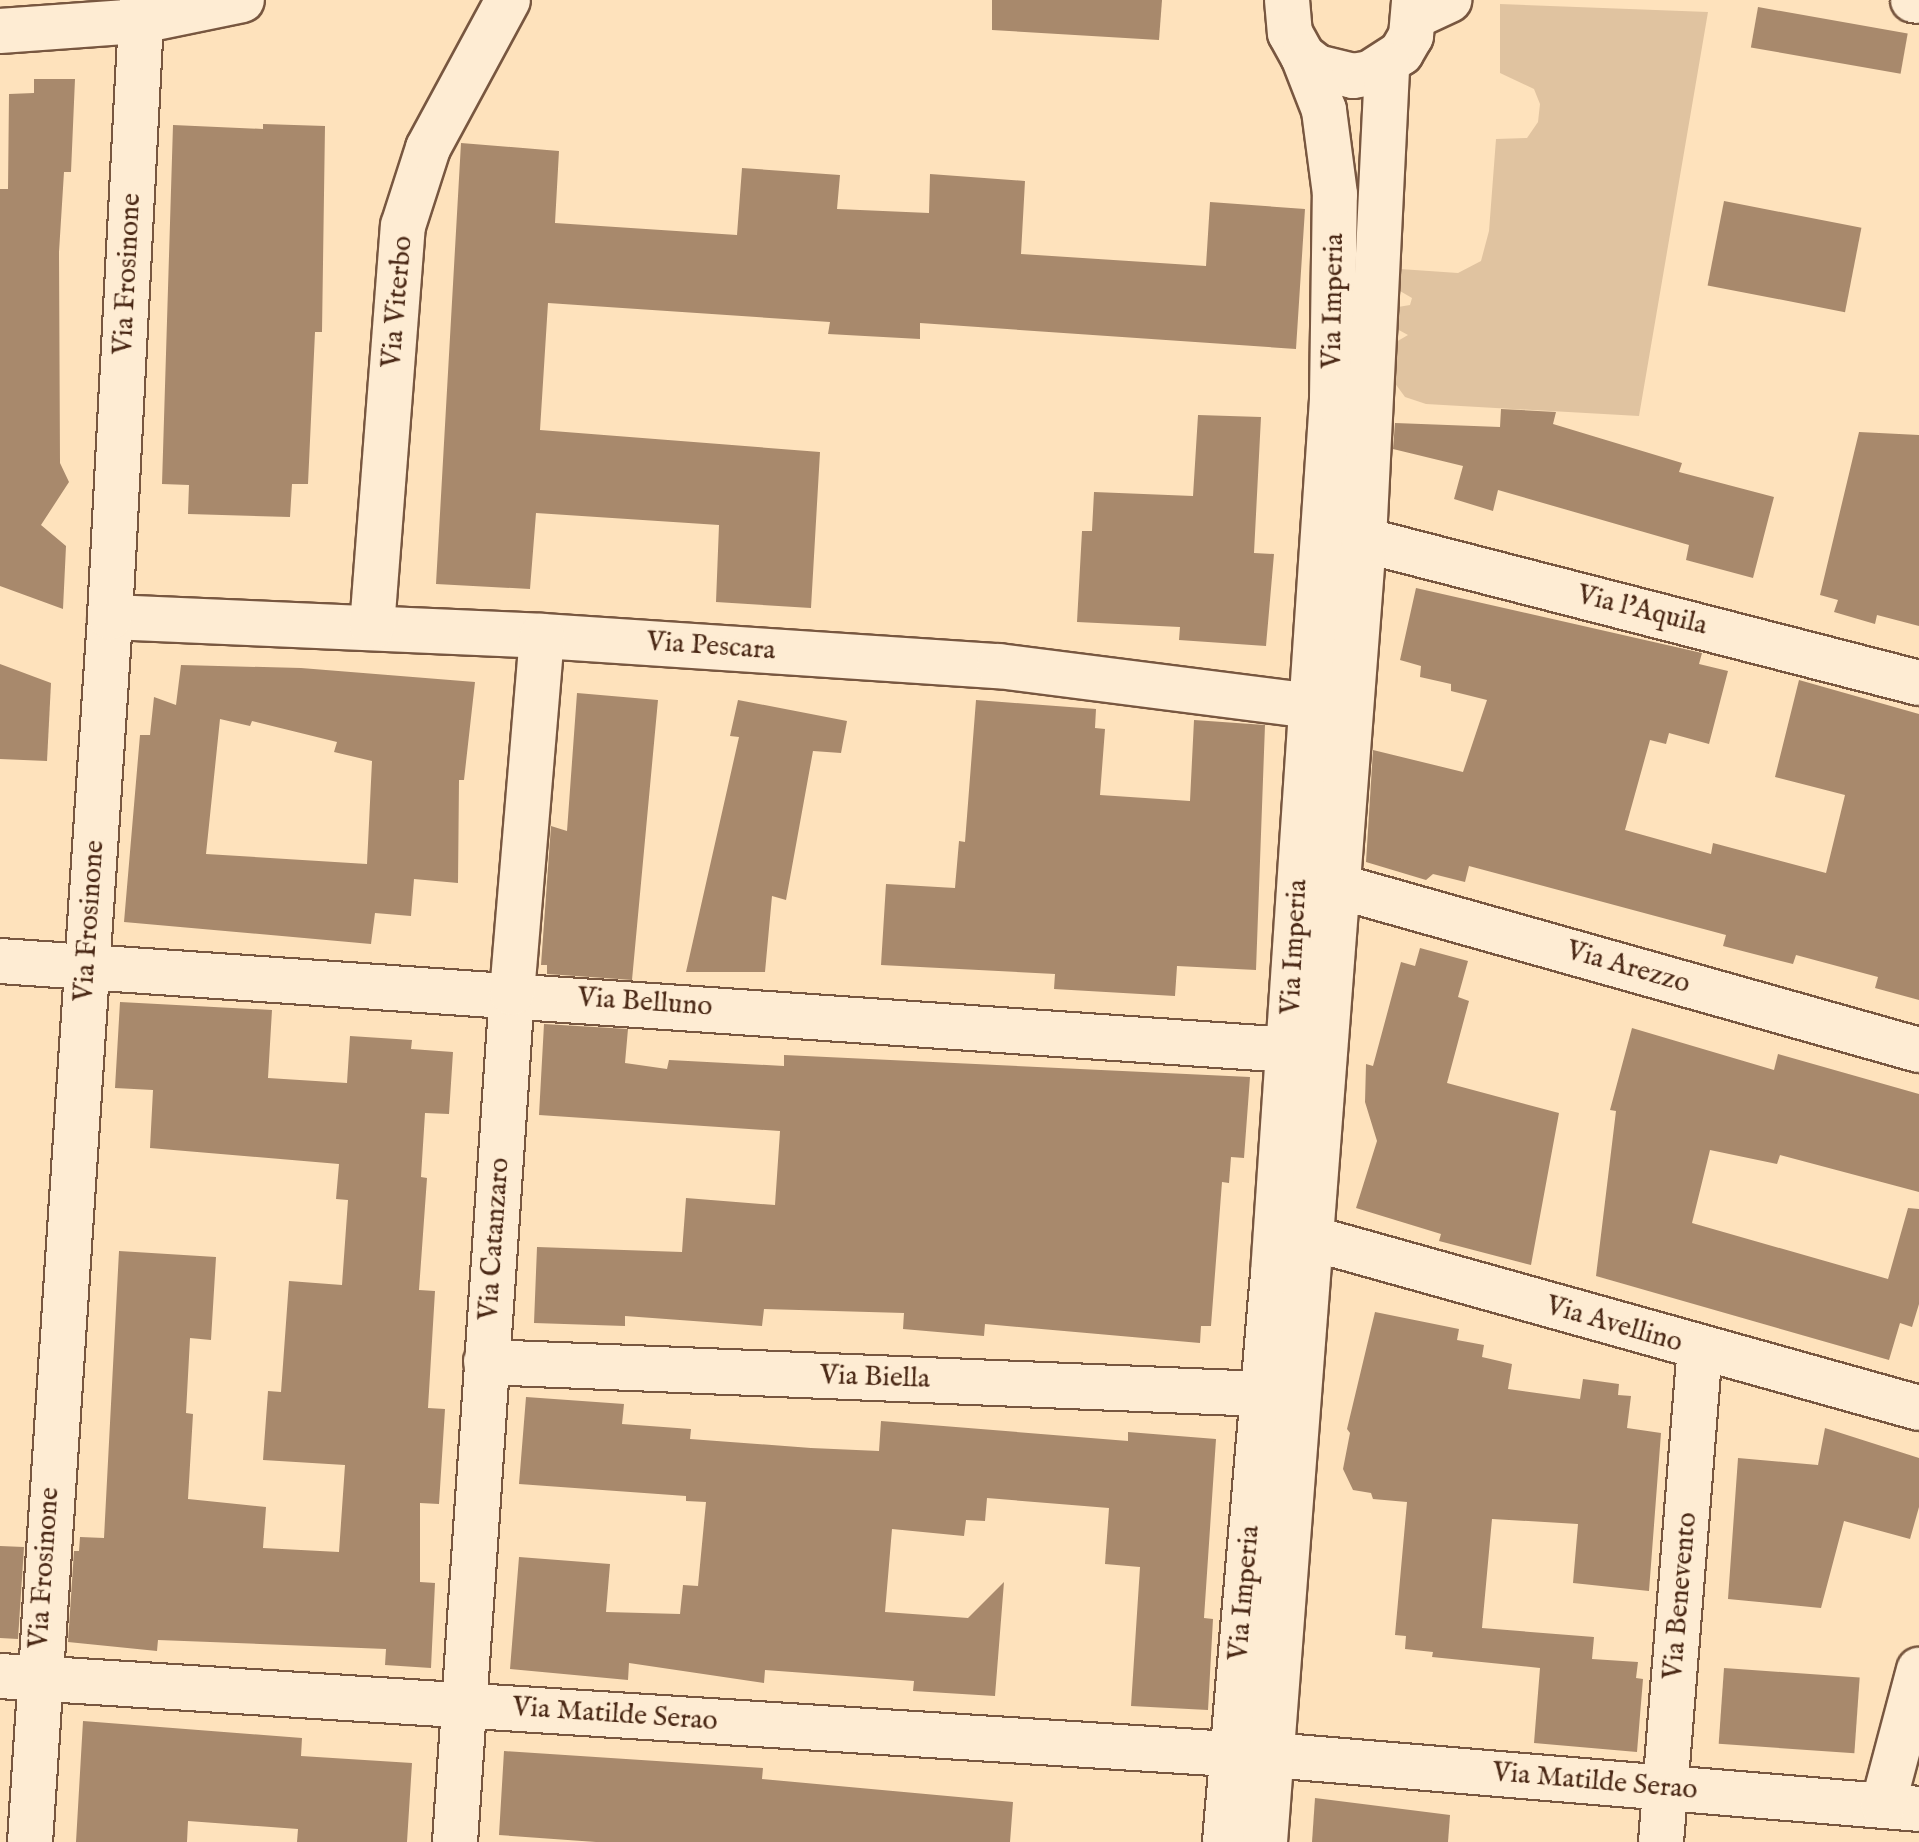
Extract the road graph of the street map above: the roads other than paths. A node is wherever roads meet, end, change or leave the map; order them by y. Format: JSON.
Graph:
{"nodes":[{"id":1,"x":242,"y":0,"type":"edge"},
{"id":2,"x":508,"y":0,"type":"edge"},
{"id":3,"x":1287,"y":0,"type":"edge"},
{"id":4,"x":1426,"y":5,"type":"edge"},
{"id":5,"x":141,"y":11,"type":"edge"},
{"id":6,"x":0,"y":31,"type":"edge"},
{"id":7,"x":1303,"y":56,"type":"junction"},
{"id":8,"x":1387,"y":65,"type":"junction"},
{"id":9,"x":1364,"y":540,"type":"junction"},
{"id":10,"x":110,"y":617,"type":"junction"},
{"id":11,"x":372,"y":627,"type":"junction"},
{"id":12,"x":542,"y":636,"type":"junction"},
{"id":13,"x":1919,"y":683,"type":"edge"},
{"id":14,"x":1310,"y":706,"type":"junction"},
{"id":15,"x":1337,"y":886,"type":"junction"},
{"id":16,"x":0,"y":961,"type":"edge"},
{"id":17,"x":86,"y":967,"type":"junction"},
{"id":18,"x":512,"y":993,"type":"junction"},
{"id":19,"x":1289,"y":1050,"type":"junction"},
{"id":20,"x":1919,"y":1050,"type":"edge"},
{"id":21,"x":1311,"y":1238,"type":"junction"},
{"id":22,"x":1700,"y":1349,"type":"junction"},
{"id":23,"x":486,"y":1362,"type":"junction"},
{"id":24,"x":1263,"y":1394,"type":"junction"},
{"id":25,"x":1919,"y":1408,"type":"edge"},
{"id":26,"x":1919,"y":1670,"type":"edge"},
{"id":27,"x":19,"y":1677,"type":"edge"},
{"id":28,"x":463,"y":1705,"type":"junction"},
{"id":29,"x":1251,"y":1754,"type":"junction"},
{"id":30,"x":1666,"y":1787,"type":"junction"},
{"id":31,"x":1901,"y":1807,"type":"edge"},
{"id":32,"x":30,"y":1842,"type":"edge"},
{"id":33,"x":455,"y":1842,"type":"edge"},
{"id":34,"x":1225,"y":1842,"type":"edge"},
{"id":35,"x":1265,"y":1842,"type":"edge"},
{"id":36,"x":1661,"y":1842,"type":"edge"}],
"edges":[{"from":1,"to":5,"type":"street"},
{"from":2,"to":11,"type":"street","name":"Via Viterbo"},
{"from":3,"to":7,"type":"street","name":"Via Imperia"},
{"from":4,"to":8,"type":"street"},
{"from":5,"to":6,"type":"street"},
{"from":5,"to":10,"type":"street","name":"Via Frosinone"},
{"from":7,"to":8,"type":"street"},
{"from":7,"to":14,"type":"street","name":"Via Imperia"},
{"from":8,"to":9,"type":"street","name":"Via Imperia"},
{"from":9,"to":13,"type":"street","name":"Via l'Aquila"},
{"from":9,"to":15,"type":"street","name":"Via Imperia"},
{"from":10,"to":11,"type":"street","name":"Via Pescara"},
{"from":10,"to":17,"type":"street","name":"Via Frosinone"},
{"from":11,"to":12,"type":"street","name":"Via Pescara"},
{"from":12,"to":14,"type":"street","name":"Via Pescara"},
{"from":12,"to":18,"type":"street","name":"Via Catanzaro"},
{"from":14,"to":19,"type":"street","name":"Via Imperia"},
{"from":15,"to":20,"type":"street","name":"Via Arezzo"},
{"from":15,"to":21,"type":"street","name":"Via Imperia"},
{"from":16,"to":17,"type":"street","name":"Via Belluno"},
{"from":17,"to":18,"type":"street","name":"Via Belluno"},
{"from":17,"to":27,"type":"street","name":"Via Frosinone"},
{"from":18,"to":19,"type":"street","name":"Via Belluno"},
{"from":18,"to":23,"type":"street","name":"Via Catanzaro"},
{"from":19,"to":24,"type":"street","name":"Via Imperia"},
{"from":21,"to":22,"type":"street","name":"Via Avellino"},
{"from":21,"to":29,"type":"street","name":"Via Imperia"},
{"from":22,"to":25,"type":"street","name":"Via Avellino"},
{"from":22,"to":30,"type":"street","name":"Via Benevento"},
{"from":23,"to":24,"type":"street","name":"Via Biella"},
{"from":23,"to":28,"type":"street","name":"Via Catanzaro"},
{"from":24,"to":29,"type":"street","name":"Via Imperia"},
{"from":26,"to":31,"type":"street"},
{"from":27,"to":28,"type":"street","name":"Via Matilde Serao"},
{"from":27,"to":32,"type":"street","name":"Via Frosinone"},
{"from":28,"to":29,"type":"street","name":"Via Matilde Serao"},
{"from":28,"to":33,"type":"street","name":"Via Catanzaro"},
{"from":29,"to":30,"type":"street","name":"Via Matilde Serao"},
{"from":29,"to":34,"type":"street","name":"Via Imperia"},
{"from":29,"to":35,"type":"street","name":"Via Imperia"},
{"from":30,"to":31,"type":"street","name":"Via Matilde Serao"},
{"from":30,"to":36,"type":"street","name":"Via Benevento"}]}
